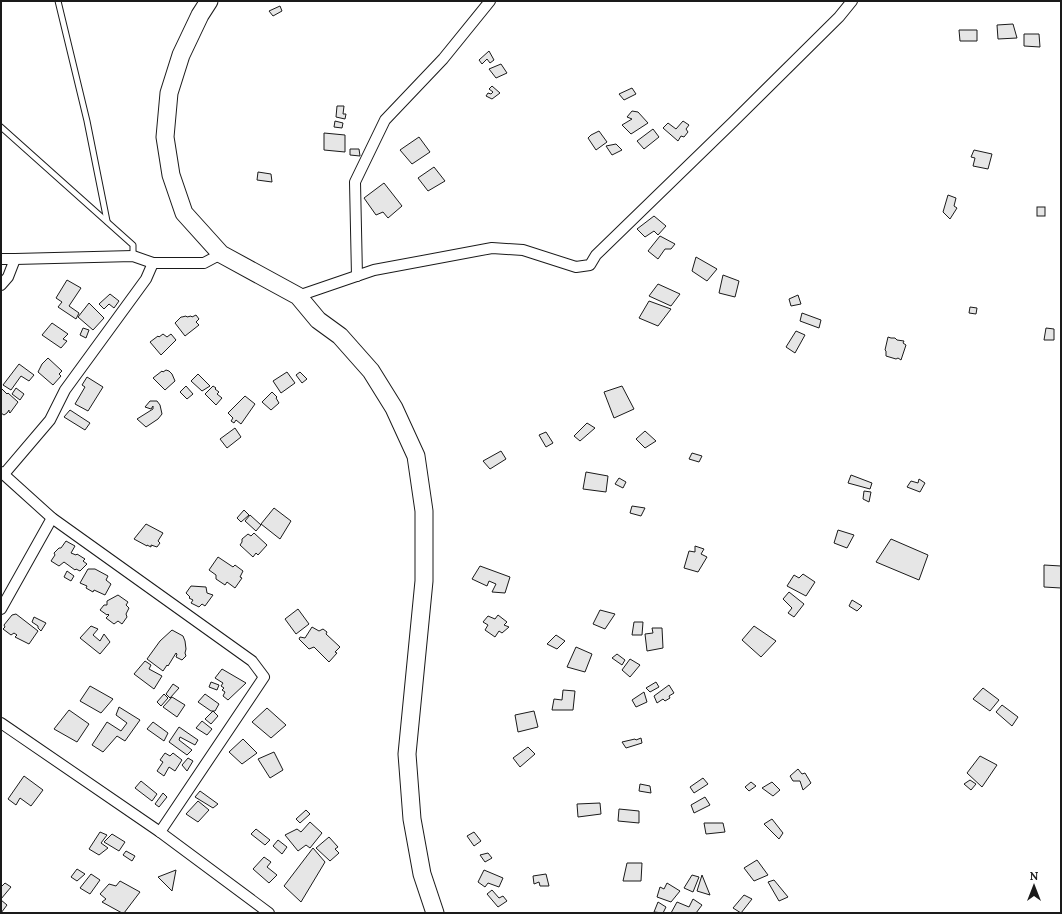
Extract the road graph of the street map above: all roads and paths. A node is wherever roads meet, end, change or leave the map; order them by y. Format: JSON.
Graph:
{"nodes":[{"id":1,"x":58,"y":1,"type":"edge"},
{"id":2,"x":209,"y":1,"type":"edge"},
{"id":3,"x":490,"y":1,"type":"edge"},
{"id":4,"x":852,"y":1,"type":"edge"},
{"id":5,"x":1,"y":127,"type":"edge"},
{"id":6,"x":106,"y":221,"type":"junction"},
{"id":7,"x":221,"y":254,"type":"junction"},
{"id":8,"x":133,"y":256,"type":"junction"},
{"id":9,"x":1,"y":259,"type":"edge"},
{"id":10,"x":15,"y":259,"type":"junction"},
{"id":11,"x":153,"y":263,"type":"junction"},
{"id":12,"x":357,"y":276,"type":"junction"},
{"id":13,"x":1,"y":285,"type":"edge"},
{"id":14,"x":298,"y":296,"type":"junction"},
{"id":15,"x":3,"y":473,"type":"edge"},
{"id":16,"x":52,"y":518,"type":"junction"},
{"id":17,"x":1,"y":609,"type":"edge"},
{"id":18,"x":1,"y":723,"type":"edge"},
{"id":19,"x":160,"y":832,"type":"junction"},
{"id":20,"x":268,"y":913,"type":"edge"},
{"id":21,"x":435,"y":913,"type":"edge"}],
"edges":[{"from":1,"to":6,"type":"lane"},
{"from":2,"to":7,"type":"highway"},
{"from":3,"to":12,"type":"street"},
{"from":4,"to":12,"type":"street"},
{"from":5,"to":6,"type":"lane"},
{"from":6,"to":8,"type":"lane"},
{"from":7,"to":11,"type":"street"},
{"from":7,"to":14,"type":"highway"},
{"from":8,"to":10,"type":"street"},
{"from":8,"to":11,"type":"street"},
{"from":9,"to":10,"type":"street"},
{"from":10,"to":13,"type":"street"},
{"from":11,"to":15,"type":"street"},
{"from":12,"to":14,"type":"street"},
{"from":14,"to":21,"type":"highway"},
{"from":15,"to":16,"type":"street"},
{"from":16,"to":17,"type":"street"},
{"from":16,"to":19,"type":"street"},
{"from":18,"to":19,"type":"street"},
{"from":19,"to":20,"type":"street"}]}
